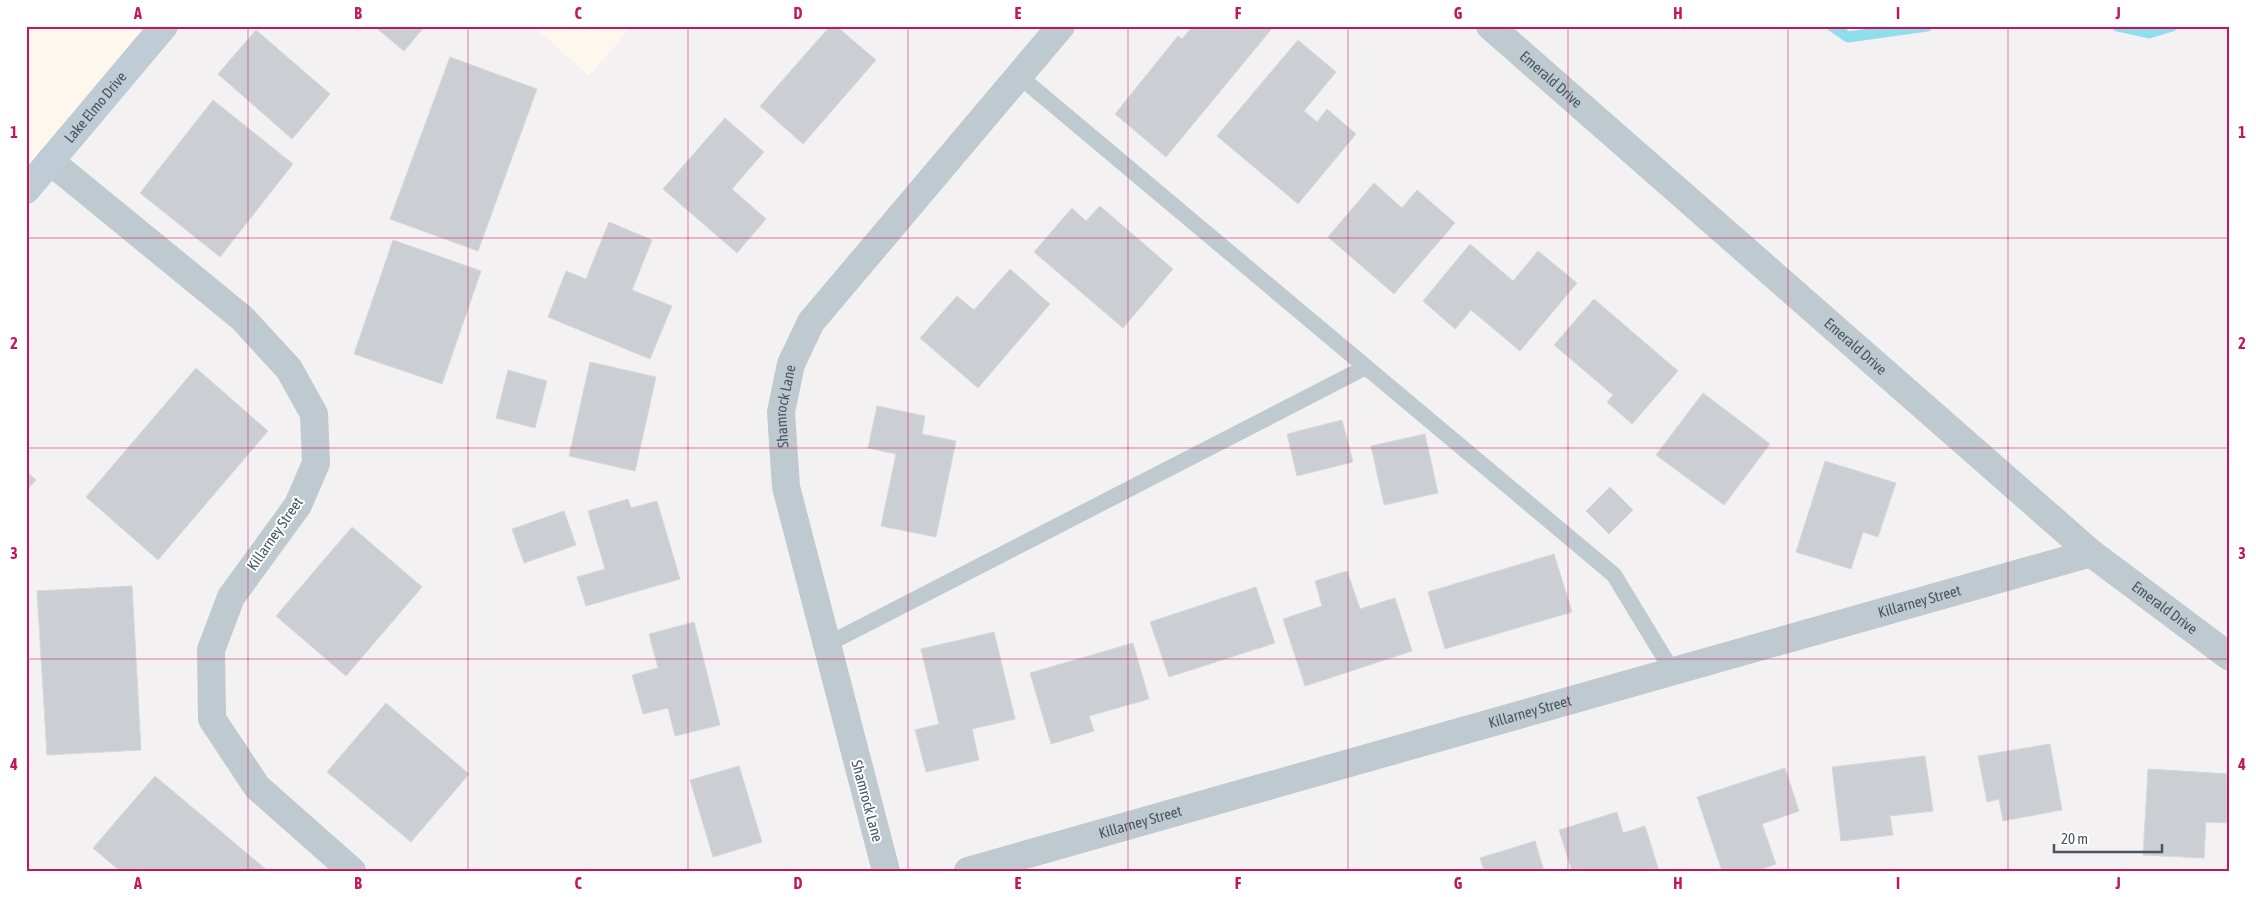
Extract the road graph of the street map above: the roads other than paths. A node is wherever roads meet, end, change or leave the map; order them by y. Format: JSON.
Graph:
{"nodes":[{"id":1,"x":164,"y":26,"type":"edge"},
{"id":2,"x":1061,"y":26,"type":"edge"},
{"id":3,"x":1490,"y":26,"type":"edge"},
{"id":4,"x":1019,"y":76,"type":"junction"},
{"id":5,"x":50,"y":161,"type":"junction"},
{"id":6,"x":26,"y":190,"type":"edge"},
{"id":7,"x":1366,"y":366,"type":"junction"},
{"id":8,"x":2090,"y":553,"type":"junction"},
{"id":9,"x":826,"y":645,"type":"junction"},
{"id":10,"x":2230,"y":656,"type":"edge"},
{"id":11,"x":1673,"y":672,"type":"junction"},
{"id":12,"x":352,"y":871,"type":"edge"},
{"id":13,"x":886,"y":871,"type":"edge"},
{"id":14,"x":968,"y":871,"type":"edge"}],
"edges":[{"from":1,"to":5,"type":"main road","name":"Lake Elmo Drive"},
{"from":2,"to":4,"type":"street","name":"Shamrock Lane"},
{"from":3,"to":8,"type":"street","name":"Emerald Drive"},
{"from":4,"to":7,"type":"lane"},
{"from":4,"to":9,"type":"street","name":"Shamrock Lane"},
{"from":5,"to":6,"type":"main road","name":"Lake Elmo Drive"},
{"from":5,"to":12,"type":"street","name":"Killarney Street"},
{"from":7,"to":9,"type":"lane"},
{"from":7,"to":11,"type":"lane"},
{"from":8,"to":10,"type":"street","name":"Emerald Drive"},
{"from":8,"to":11,"type":"street","name":"Killarney Street"},
{"from":9,"to":13,"type":"street","name":"Shamrock Lane"},
{"from":11,"to":14,"type":"street","name":"Killarney Street"}]}
